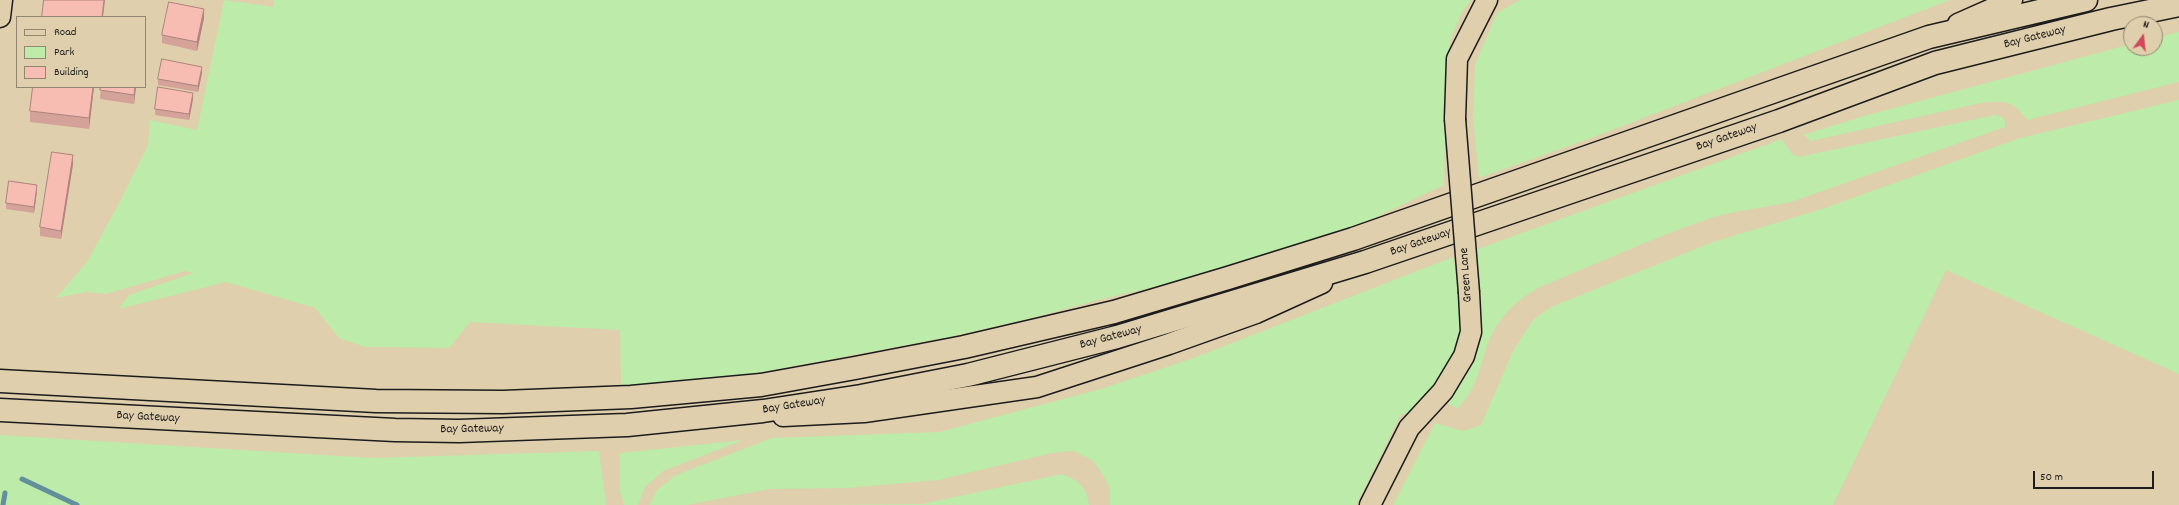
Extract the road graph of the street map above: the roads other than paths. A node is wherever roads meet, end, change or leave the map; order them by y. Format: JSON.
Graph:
{"nodes":[{"id":1,"x":2,"y":0,"type":"edge"},
{"id":2,"x":1487,"y":0,"type":"edge"},
{"id":3,"x":2012,"y":0,"type":"edge"},
{"id":4,"x":2086,"y":0,"type":"edge"},
{"id":5,"x":2179,"y":5,"type":"edge"},
{"id":6,"x":0,"y":17,"type":"edge"},
{"id":7,"x":1929,"y":37,"type":"junction"},
{"id":8,"x":1365,"y":262,"type":"junction"},
{"id":9,"x":0,"y":381,"type":"edge"},
{"id":10,"x":0,"y":410,"type":"edge"},
{"id":11,"x":627,"y":425,"type":"junction"},
{"id":12,"x":1370,"y":505,"type":"edge"}],
"edges":[{"from":1,"to":6,"type":"street"},
{"from":2,"to":12,"type":"street","name":"Green Lane","bridge":true},
{"from":3,"to":7,"type":"street"},
{"from":4,"to":7,"type":"highway","name":"Bay Gateway"},
{"from":5,"to":8,"type":"highway","name":"Bay Gateway"},
{"from":7,"to":9,"type":"highway","name":"Bay Gateway"},
{"from":8,"to":11,"type":"highway","name":"Bay Gateway"},
{"from":8,"to":11,"type":"street"},
{"from":10,"to":11,"type":"highway","name":"Bay Gateway"}]}
